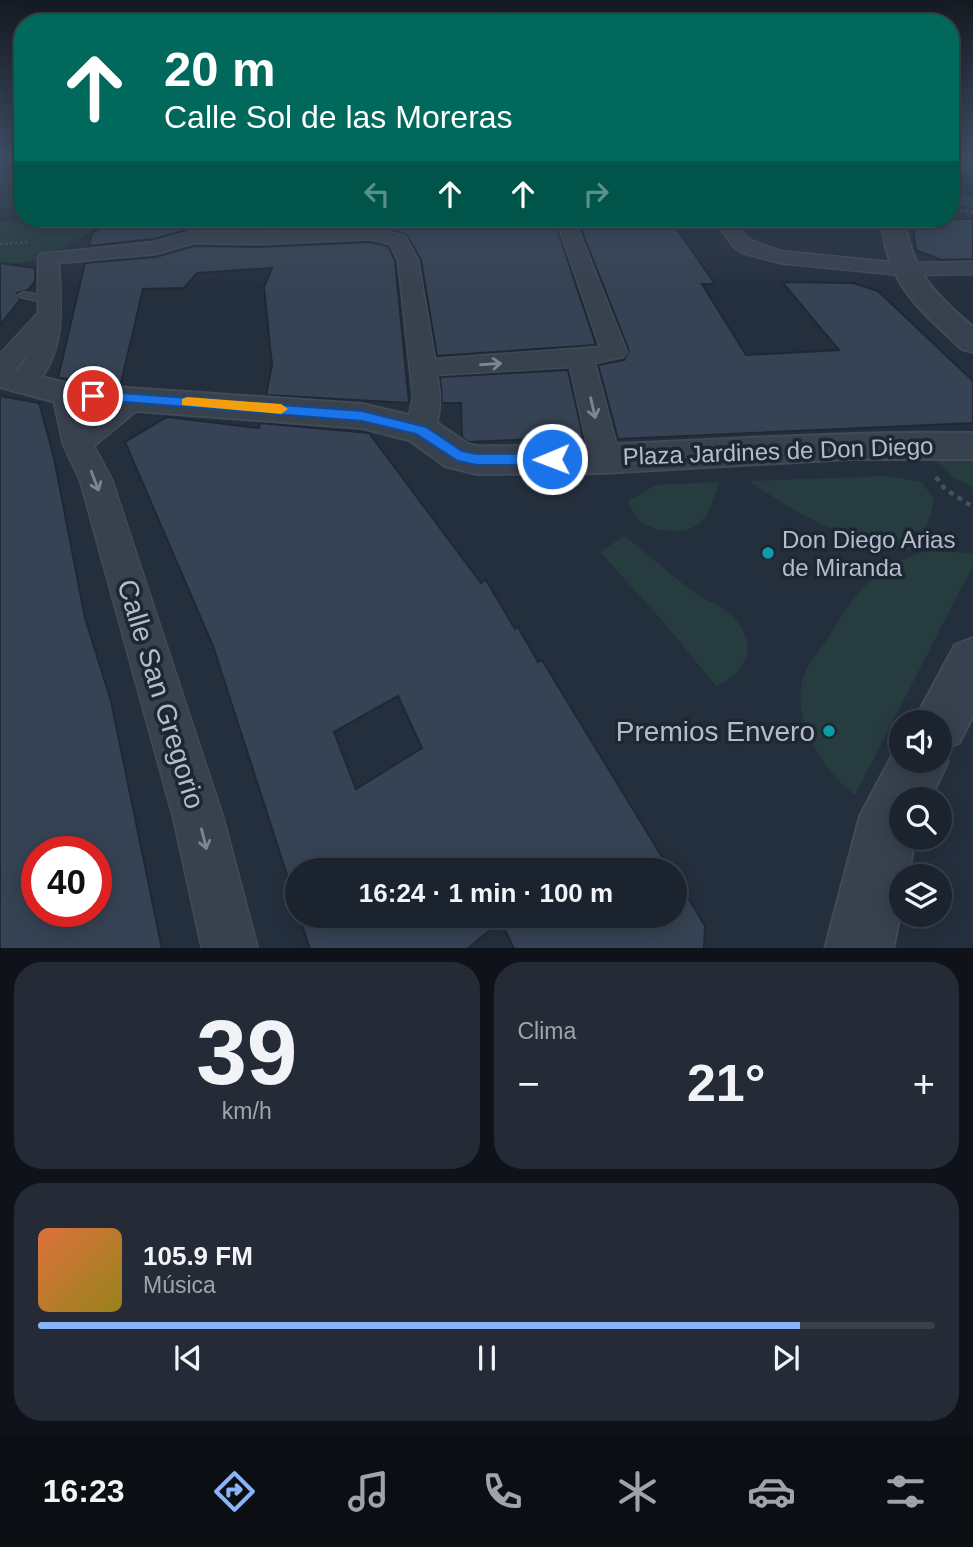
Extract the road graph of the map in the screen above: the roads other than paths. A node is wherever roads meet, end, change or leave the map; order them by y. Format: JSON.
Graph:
{"nodes":[{"id":1,"x":364,"y":228,"type":"edge"},
{"id":2,"x":568,"y":228,"type":"edge"},
{"id":3,"x":729,"y":228,"type":"edge"},
{"id":4,"x":893,"y":228,"type":"edge"},
{"id":5,"x":370,"y":233,"type":"junction"},
{"id":6,"x":973,"y":268,"type":"edge"},
{"id":7,"x":901,"y":269,"type":"junction"},
{"id":8,"x":24,"y":295,"type":"dead end"},
{"id":9,"x":46,"y":313,"type":"junction"},
{"id":10,"x":0,"y":341,"type":"edge"},
{"id":11,"x":973,"y":343,"type":"edge"},
{"id":12,"x":581,"y":358,"type":"junction"},
{"id":13,"x":423,"y":368,"type":"junction"},
{"id":14,"x":8,"y":377,"type":"edge"},
{"id":15,"x":70,"y":395,"type":"junction"},
{"id":16,"x":138,"y":398,"type":"junction"},
{"id":17,"x":421,"y":430,"type":"junction"},
{"id":18,"x":78,"y":444,"type":"junction"},
{"id":19,"x":973,"y":446,"type":"edge"},
{"id":20,"x":605,"y":458,"type":"junction"},
{"id":21,"x":973,"y":663,"type":"edge"},
{"id":22,"x":948,"y":710,"type":"edge"},
{"id":23,"x":913,"y":773,"type":"edge"},
{"id":24,"x":230,"y":948,"type":"edge"},
{"id":25,"x":859,"y":948,"type":"edge"}],
"edges":[{"from":1,"to":5,"type":"lane"},
{"from":2,"to":12,"type":"street"},
{"from":3,"to":7,"type":"street"},
{"from":4,"to":7,"type":"street"},
{"from":5,"to":9,"type":"street"},
{"from":5,"to":13,"type":"street"},
{"from":6,"to":7,"type":"street"},
{"from":7,"to":11,"type":"street"},
{"from":8,"to":9,"type":"lane"},
{"from":9,"to":10,"type":"street"},
{"from":9,"to":14,"type":"street"},
{"from":13,"to":12,"type":"street","one_way":true},
{"from":12,"to":20,"type":"street","one_way":true},
{"from":13,"to":17,"type":"street"},
{"from":14,"to":15,"type":"street"},
{"from":15,"to":16,"type":"street"},
{"from":15,"to":18,"type":"street","name":"Calle San Gregorio"},
{"from":16,"to":17,"type":"street"},
{"from":16,"to":18,"type":"street"},
{"from":17,"to":20,"type":"street","name":"Plaza Jardines de Don Diego"},
{"from":18,"to":24,"type":"street","name":"Calle San Gregorio","one_way":true},
{"from":19,"to":20,"type":"street","name":"Plaza Jardines de Don Diego"},
{"from":21,"to":22,"type":"street"},
{"from":23,"to":25,"type":"street"}]}
